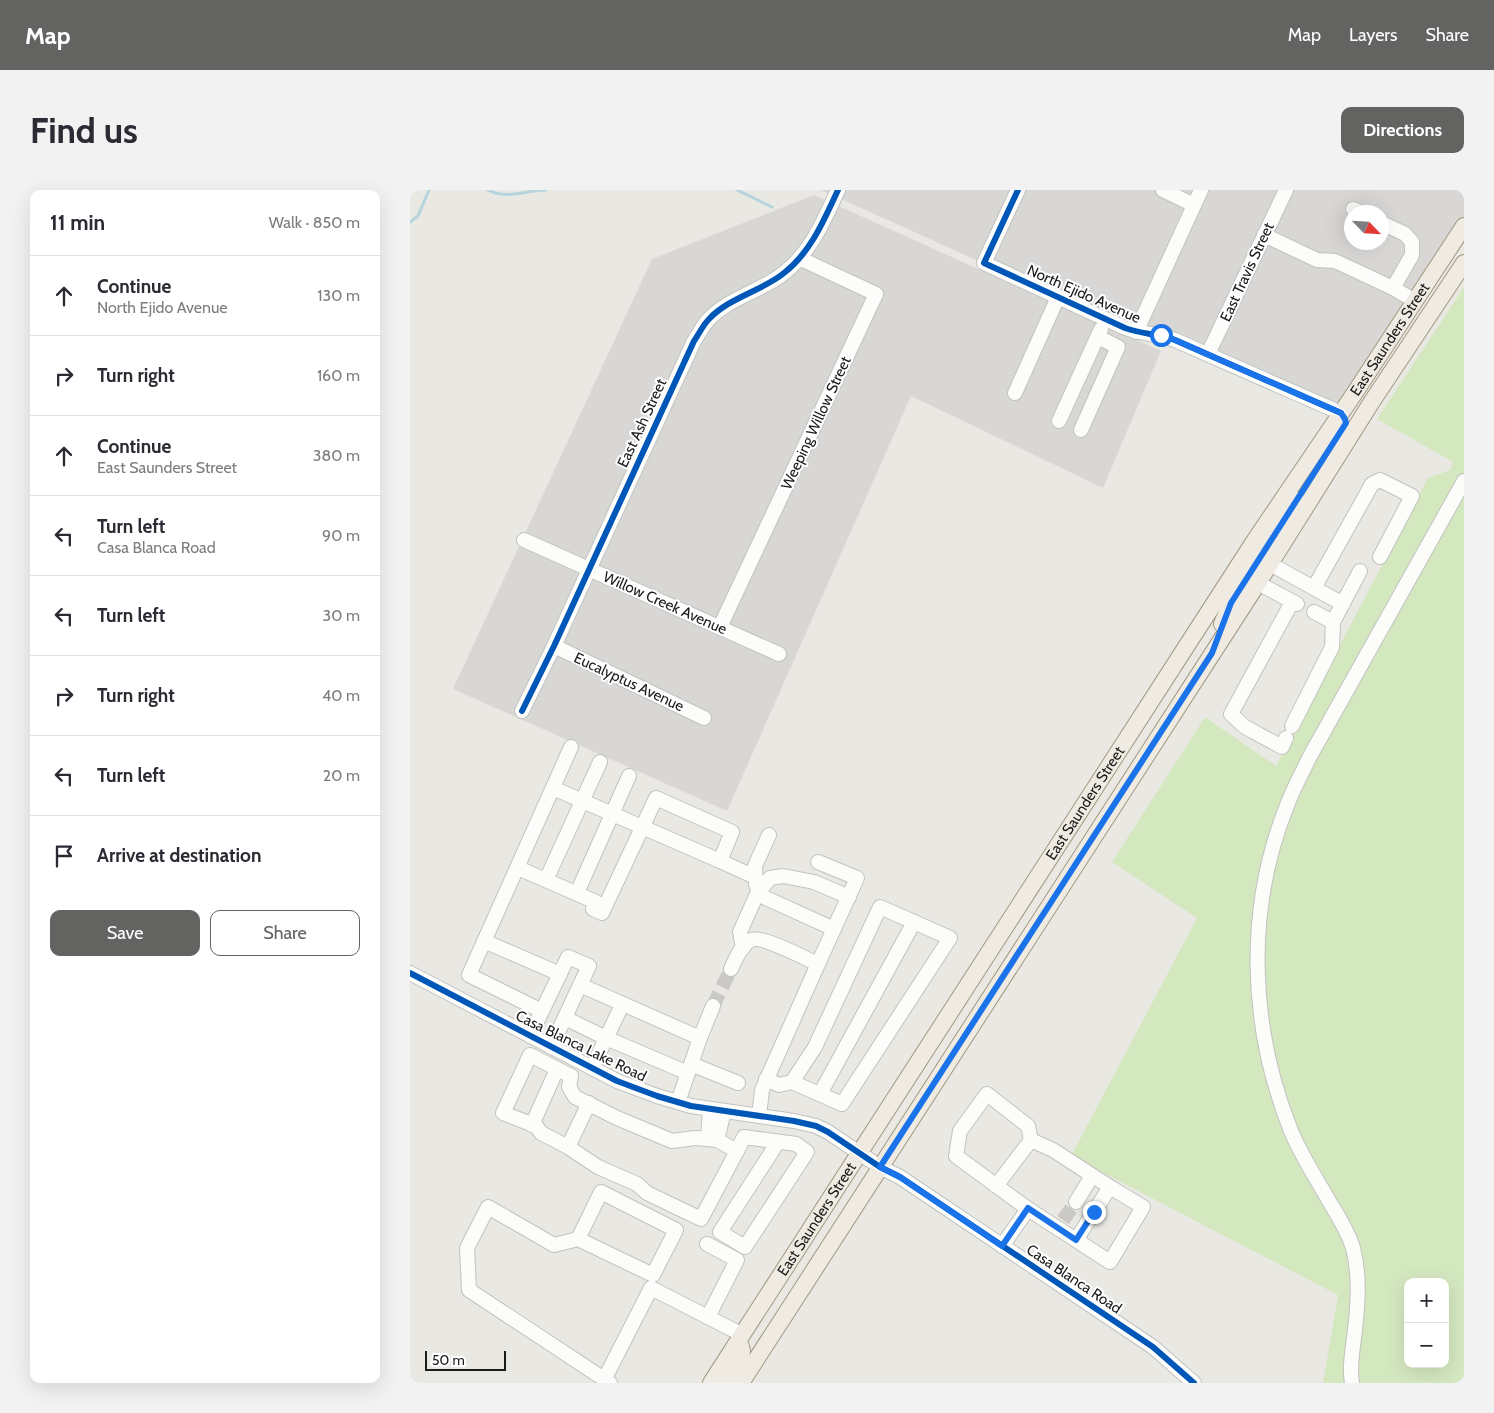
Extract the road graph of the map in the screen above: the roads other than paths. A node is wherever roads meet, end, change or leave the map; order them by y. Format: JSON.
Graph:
{"nodes":[{"id":1,"x":838,"y":190,"type":"edge"},
{"id":2,"x":1018,"y":190,"type":"edge"},
{"id":3,"x":1163,"y":190,"type":"edge"},
{"id":4,"x":1201,"y":190,"type":"edge"},
{"id":5,"x":1286,"y":190,"type":"edge"},
{"id":6,"x":1194,"y":204,"type":"junction"},
{"id":7,"x":1389,"y":226,"type":"edge"},
{"id":8,"x":1464,"y":226,"type":"edge"},
{"id":9,"x":1264,"y":235,"type":"junction"},
{"id":10,"x":801,"y":259,"type":"junction"},
{"id":11,"x":1464,"y":263,"type":"edge"},
{"id":12,"x":1393,"y":288,"type":"junction"},
{"id":13,"x":1058,"y":297,"type":"junction"},
{"id":14,"x":1415,"y":301,"type":"junction"},
{"id":15,"x":1106,"y":320,"type":"junction"},
{"id":16,"x":1136,"y":332,"type":"junction"},
{"id":17,"x":1098,"y":337,"type":"junction"},
{"id":18,"x":1208,"y":354,"type":"junction"},
{"id":19,"x":1015,"y":393,"type":"dead end"},
{"id":20,"x":1341,"y":413,"type":"junction"},
{"id":21,"x":1059,"y":421,"type":"dead end"},
{"id":22,"x":1081,"y":430,"type":"dead end"},
{"id":23,"x":1464,"y":481,"type":"edge"},
{"id":24,"x":524,"y":540,"type":"dead end"},
{"id":25,"x":1380,"y":557,"type":"dead end"},
{"id":26,"x":1270,"y":564,"type":"junction"},
{"id":27,"x":588,"y":569,"type":"junction"},
{"id":28,"x":1360,"y":571,"type":"dead end"},
{"id":29,"x":1258,"y":583,"type":"junction"},
{"id":30,"x":1314,"y":588,"type":"junction"},
{"id":31,"x":1343,"y":604,"type":"junction"},
{"id":32,"x":1314,"y":612,"type":"dead end"},
{"id":33,"x":1333,"y":622,"type":"junction"},
{"id":34,"x":720,"y":627,"type":"junction"},
{"id":35,"x":554,"y":646,"type":"junction"},
{"id":36,"x":1212,"y":653,"type":"junction"},
{"id":37,"x":779,"y":654,"type":"dead end"},
{"id":38,"x":522,"y":711,"type":"dead end"},
{"id":39,"x":704,"y":718,"type":"dead end"},
{"id":40,"x":571,"y":747,"type":"dead end"},
{"id":41,"x":600,"y":762,"type":"dead end"},
{"id":42,"x":629,"y":776,"type":"dead end"},
{"id":43,"x":553,"y":788,"type":"junction"},
{"id":44,"x":582,"y":802,"type":"junction"},
{"id":45,"x":612,"y":815,"type":"junction"},
{"id":46,"x":642,"y":828,"type":"junction"},
{"id":47,"x":769,"y":835,"type":"dead end"},
{"id":48,"x":720,"y":861,"type":"junction"},
{"id":49,"x":818,"y":862,"type":"dead end"},
{"id":50,"x":518,"y":868,"type":"junction"},
{"id":51,"x":755,"y":877,"type":"junction"},
{"id":52,"x":546,"y":880,"type":"junction"},
{"id":53,"x":576,"y":893,"type":"junction"},
{"id":54,"x":757,"y":894,"type":"junction"},
{"id":55,"x":849,"y":897,"type":"junction"},
{"id":56,"x":914,"y":922,"type":"junction"},
{"id":57,"x":834,"y":928,"type":"junction"},
{"id":58,"x":484,"y":941,"type":"junction"},
{"id":59,"x":743,"y":948,"type":"junction"},
{"id":60,"x":818,"y":964,"type":"junction"},
{"id":61,"x":730,"y":969,"type":"tunnel mouth"},
{"id":62,"x":410,"y":973,"type":"edge"},
{"id":63,"x":560,"y":974,"type":"junction"},
{"id":64,"x":580,"y":985,"type":"junction"},
{"id":65,"x":622,"y":1005,"type":"junction"},
{"id":66,"x":713,"y":1006,"type":"tunnel mouth"},
{"id":67,"x":542,"y":1011,"type":"junction"},
{"id":68,"x":565,"y":1018,"type":"junction"},
{"id":69,"x":530,"y":1036,"type":"junction"},
{"id":70,"x":606,"y":1038,"type":"junction"},
{"id":71,"x":700,"y":1038,"type":"junction"},
{"id":72,"x":551,"y":1047,"type":"junction"},
{"id":73,"x":592,"y":1068,"type":"junction"},
{"id":74,"x":557,"y":1069,"type":"junction"},
{"id":75,"x":690,"y":1069,"type":"junction"},
{"id":76,"x":766,"y":1079,"type":"junction"},
{"id":77,"x":792,"y":1082,"type":"junction"},
{"id":78,"x":738,"y":1083,"type":"dead end"},
{"id":79,"x":820,"y":1094,"type":"junction"},
{"id":80,"x":678,"y":1102,"type":"junction"},
{"id":81,"x":589,"y":1103,"type":"junction"},
{"id":82,"x":717,"y":1110,"type":"junction"},
{"id":83,"x":759,"y":1116,"type":"junction"},
{"id":84,"x":532,"y":1125,"type":"junction"},
{"id":85,"x":712,"y":1140,"type":"junction"},
{"id":86,"x":1031,"y":1140,"type":"junction"},
{"id":87,"x":778,"y":1142,"type":"junction"},
{"id":88,"x":568,"y":1147,"type":"junction"},
{"id":89,"x":737,"y":1151,"type":"junction"},
{"id":90,"x":860,"y":1153,"type":"junction"},
{"id":91,"x":880,"y":1167,"type":"junction"},
{"id":92,"x":1092,"y":1176,"type":"junction"},
{"id":93,"x":996,"y":1186,"type":"junction"},
{"id":94,"x":1110,"y":1187,"type":"junction"},
{"id":95,"x":1076,"y":1202,"type":"tunnel mouth"},
{"id":96,"x":1028,"y":1208,"type":"junction"},
{"id":97,"x":578,"y":1239,"type":"junction"},
{"id":98,"x":1076,"y":1240,"type":"junction"},
{"id":99,"x":707,"y":1244,"type":"dead end"},
{"id":100,"x":1002,"y":1246,"type":"junction"},
{"id":101,"x":652,"y":1282,"type":"junction"},
{"id":102,"x":708,"y":1317,"type":"junction"},
{"id":103,"x":740,"y":1338,"type":"junction"},
{"id":104,"x":607,"y":1381,"type":"edge"},
{"id":105,"x":711,"y":1383,"type":"edge"},
{"id":106,"x":727,"y":1383,"type":"edge"},
{"id":107,"x":741,"y":1383,"type":"edge"},
{"id":108,"x":1194,"y":1383,"type":"edge"},
{"id":109,"x":1352,"y":1383,"type":"edge"}],
"edges":[{"from":1,"to":10,"type":"street","name":"East Ash Street"},
{"from":2,"to":13,"type":"street","name":"North Ejido Avenue"},
{"from":3,"to":6,"type":"street"},
{"from":4,"to":6,"type":"street"},
{"from":5,"to":9,"type":"street","name":"East Travis Street"},
{"from":6,"to":16,"type":"street"},
{"from":7,"to":12,"type":"street"},
{"from":8,"to":14,"type":"main road","name":"East Saunders Street"},
{"from":9,"to":12,"type":"street"},
{"from":9,"to":18,"type":"street","name":"East Travis Street"},
{"from":10,"to":27,"type":"street","name":"East Ash Street"},
{"from":10,"to":34,"type":"street","name":"Weeping Willow Street"},
{"from":11,"to":26,"type":"main road","name":"East Saunders Street"},
{"from":12,"to":14,"type":"street"},
{"from":13,"to":15,"type":"street","name":"North Ejido Avenue"},
{"from":13,"to":19,"type":"street"},
{"from":14,"to":20,"type":"main road","name":"East Saunders Street"},
{"from":15,"to":16,"type":"street","name":"North Ejido Avenue"},
{"from":15,"to":17,"type":"street"},
{"from":16,"to":18,"type":"street","name":"North Ejido Avenue"},
{"from":17,"to":21,"type":"street"},
{"from":17,"to":22,"type":"street"},
{"from":18,"to":20,"type":"street","name":"North Ejido Avenue"},
{"from":20,"to":36,"type":"main road"},
{"from":20,"to":90,"type":"main road","name":"East Saunders Street"},
{"from":23,"to":109,"type":"street"},
{"from":24,"to":27,"type":"street","name":"Willow Creek Avenue"},
{"from":25,"to":30,"type":"street"},
{"from":26,"to":29,"type":"main road","name":"East Saunders Street"},
{"from":26,"to":30,"type":"street"},
{"from":27,"to":34,"type":"street","name":"Willow Creek Avenue"},
{"from":27,"to":35,"type":"street","name":"East Ash Street"},
{"from":28,"to":31,"type":"street"},
{"from":29,"to":33,"type":"street"},
{"from":29,"to":36,"type":"main road","name":"East Saunders Street"},
{"from":30,"to":31,"type":"street"},
{"from":31,"to":33,"type":"street"},
{"from":32,"to":33,"type":"street"},
{"from":34,"to":37,"type":"street","name":"Willow Creek Avenue"},
{"from":35,"to":38,"type":"street","name":"East Ash Street"},
{"from":35,"to":39,"type":"street","name":"Eucalyptus Avenue"},
{"from":36,"to":91,"type":"main road","name":"East Saunders Street"},
{"from":40,"to":43,"type":"street"},
{"from":41,"to":44,"type":"street"},
{"from":42,"to":45,"type":"street"},
{"from":43,"to":44,"type":"street"},
{"from":43,"to":50,"type":"street"},
{"from":44,"to":45,"type":"street"},
{"from":44,"to":52,"type":"street"},
{"from":45,"to":46,"type":"street"},
{"from":45,"to":53,"type":"street"},
{"from":46,"to":48,"type":"street"},
{"from":46,"to":48,"type":"street"},
{"from":46,"to":53,"type":"street"},
{"from":47,"to":51,"type":"street"},
{"from":48,"to":51,"type":"street"},
{"from":49,"to":55,"type":"street"},
{"from":50,"to":52,"type":"street"},
{"from":50,"to":58,"type":"street"},
{"from":51,"to":54,"type":"street"},
{"from":52,"to":53,"type":"street"},
{"from":54,"to":55,"type":"street"},
{"from":54,"to":57,"type":"street"},
{"from":54,"to":59,"type":"street"},
{"from":55,"to":57,"type":"street"},
{"from":56,"to":77,"type":"street"},
{"from":56,"to":79,"type":"street"},
{"from":56,"to":79,"type":"street"},
{"from":57,"to":60,"type":"street"},
{"from":58,"to":63,"type":"street"},
{"from":58,"to":67,"type":"street"},
{"from":59,"to":60,"type":"street"},
{"from":59,"to":61,"type":"street"},
{"from":60,"to":76,"type":"street"},
{"from":62,"to":69,"type":"street","name":"Casa Blanca Lake Road"},
{"from":63,"to":64,"type":"street"},
{"from":63,"to":67,"type":"street"},
{"from":64,"to":65,"type":"street"},
{"from":64,"to":68,"type":"street"},
{"from":65,"to":70,"type":"street"},
{"from":65,"to":71,"type":"street"},
{"from":66,"to":71,"type":"street"},
{"from":67,"to":69,"type":"street"},
{"from":68,"to":70,"type":"street"},
{"from":68,"to":72,"type":"street"},
{"from":69,"to":72,"type":"street","name":"Casa Blanca Lake Road"},
{"from":70,"to":73,"type":"street"},
{"from":70,"to":75,"type":"street"},
{"from":71,"to":75,"type":"street"},
{"from":72,"to":73,"type":"street","name":"Casa Blanca Lake Road"},
{"from":73,"to":80,"type":"street","name":"Casa Blanca Lake Road"},
{"from":74,"to":81,"type":"street"},
{"from":74,"to":84,"type":"street"},
{"from":74,"to":84,"type":"street"},
{"from":75,"to":78,"type":"street"},
{"from":75,"to":80,"type":"street"},
{"from":76,"to":77,"type":"street"},
{"from":76,"to":83,"type":"street"},
{"from":77,"to":79,"type":"street"},
{"from":80,"to":82,"type":"street","name":"Casa Blanca Lake Road"},
{"from":81,"to":85,"type":"street"},
{"from":81,"to":88,"type":"street"},
{"from":82,"to":83,"type":"street","name":"Casa Blanca Lake Road"},
{"from":82,"to":85,"type":"street"},
{"from":83,"to":90,"type":"street","name":"Casa Blanca Lake Road"},
{"from":84,"to":88,"type":"street"},
{"from":85,"to":89,"type":"street"},
{"from":86,"to":92,"type":"street"},
{"from":86,"to":93,"type":"street"},
{"from":86,"to":93,"type":"street"},
{"from":87,"to":87,"type":"street"},
{"from":87,"to":89,"type":"street"},
{"from":88,"to":89,"type":"street"},
{"from":90,"to":91,"type":"street","name":"Casa Blanca Road"},
{"from":90,"to":103,"type":"main road","name":"East Saunders Street"},
{"from":91,"to":100,"type":"street","name":"Casa Blanca Road"},
{"from":91,"to":107,"type":"main road","name":"East Saunders Street"},
{"from":92,"to":94,"type":"street"},
{"from":92,"to":95,"type":"street"},
{"from":93,"to":96,"type":"street"},
{"from":94,"to":98,"type":"street"},
{"from":94,"to":98,"type":"street"},
{"from":96,"to":98,"type":"street"},
{"from":96,"to":100,"type":"street"},
{"from":97,"to":101,"type":"street"},
{"from":97,"to":101,"type":"street"},
{"from":97,"to":104,"type":"street"},
{"from":99,"to":102,"type":"street"},
{"from":100,"to":108,"type":"street","name":"Casa Blanca Road"},
{"from":101,"to":102,"type":"street"},
{"from":101,"to":104,"type":"street"},
{"from":102,"to":103,"type":"street"},
{"from":103,"to":105,"type":"main road","name":"East Saunders Street"},
{"from":103,"to":106,"type":"main road"}]}
